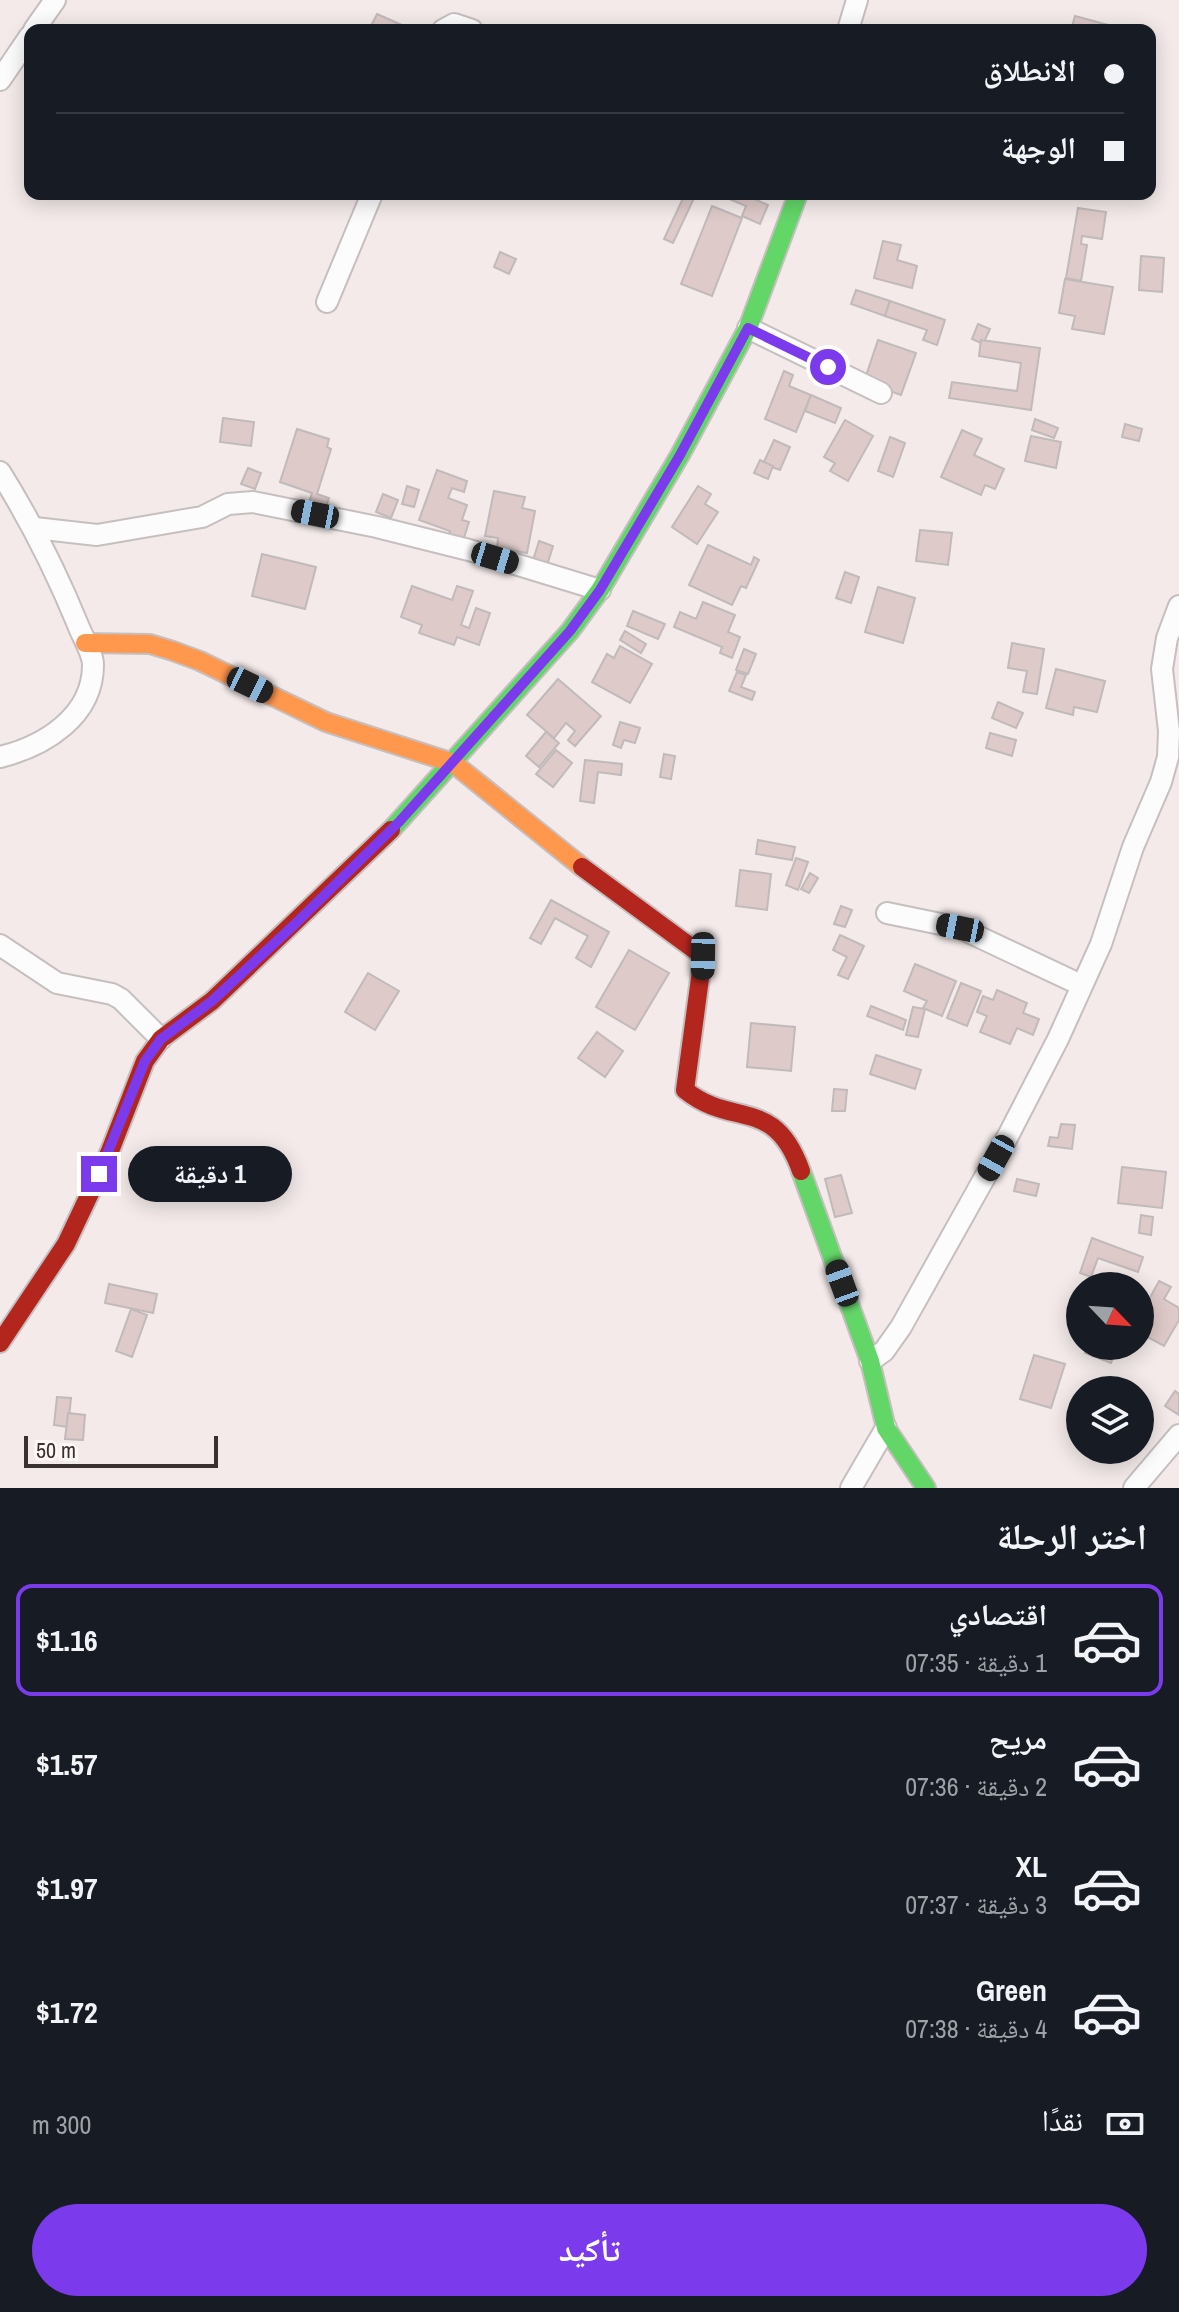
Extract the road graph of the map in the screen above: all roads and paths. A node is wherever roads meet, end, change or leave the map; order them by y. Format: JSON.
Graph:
{"nodes":[{"id":1,"x":55,"y":0,"type":"edge"},
{"id":2,"x":857,"y":0,"type":"edge"},
{"id":3,"x":38,"y":24,"type":"edge"},
{"id":4,"x":850,"y":24,"type":"edge"},
{"id":5,"x":24,"y":45,"type":"edge"},
{"id":6,"x":0,"y":80,"type":"edge"},
{"id":7,"x":370,"y":200,"type":"edge"},
{"id":8,"x":796,"y":200,"type":"edge"},
{"id":9,"x":327,"y":302,"type":"dead end"},
{"id":10,"x":748,"y":328,"type":"junction"},
{"id":11,"x":881,"y":393,"type":"dead end"},
{"id":12,"x":0,"y":472,"type":"edge"},
{"id":13,"x":35,"y":528,"type":"junction"},
{"id":14,"x":600,"y":590,"type":"junction"},
{"id":15,"x":1179,"y":606,"type":"edge"},
{"id":16,"x":85,"y":643,"type":"junction"},
{"id":17,"x":0,"y":757,"type":"edge"},
{"id":18,"x":453,"y":763,"type":"junction"},
{"id":19,"x":887,"y":913,"type":"dead end"},
{"id":20,"x":0,"y":945,"type":"edge"},
{"id":21,"x":1081,"y":985,"type":"junction"},
{"id":22,"x":161,"y":1039,"type":"junction"},
{"id":23,"x":4,"y":1330,"type":"edge"},
{"id":24,"x":870,"y":1361,"type":"junction"},
{"id":25,"x":886,"y":1428,"type":"junction"},
{"id":26,"x":1179,"y":1435,"type":"edge"},
{"id":27,"x":851,"y":1488,"type":"edge"},
{"id":28,"x":926,"y":1488,"type":"edge"},
{"id":29,"x":1134,"y":1488,"type":"edge"}],
"edges":[{"from":1,"to":3,"type":"street"},
{"from":2,"to":4,"type":"street"},
{"from":5,"to":6,"type":"street"},
{"from":7,"to":9,"type":"street"},
{"from":8,"to":10,"type":"street"},
{"from":10,"to":11,"type":"street"},
{"from":10,"to":14,"type":"street"},
{"from":12,"to":13,"type":"street"},
{"from":13,"to":14,"type":"street"},
{"from":13,"to":16,"type":"street"},
{"from":14,"to":18,"type":"street"},
{"from":15,"to":21,"type":"street"},
{"from":16,"to":17,"type":"street"},
{"from":16,"to":18,"type":"street"},
{"from":18,"to":22,"type":"street"},
{"from":18,"to":24,"type":"street"},
{"from":19,"to":21,"type":"street"},
{"from":20,"to":22,"type":"street"},
{"from":21,"to":24,"type":"street"},
{"from":22,"to":23,"type":"street"},
{"from":24,"to":25,"type":"street"},
{"from":25,"to":27,"type":"street"},
{"from":25,"to":28,"type":"street"},
{"from":26,"to":29,"type":"street"}]}
